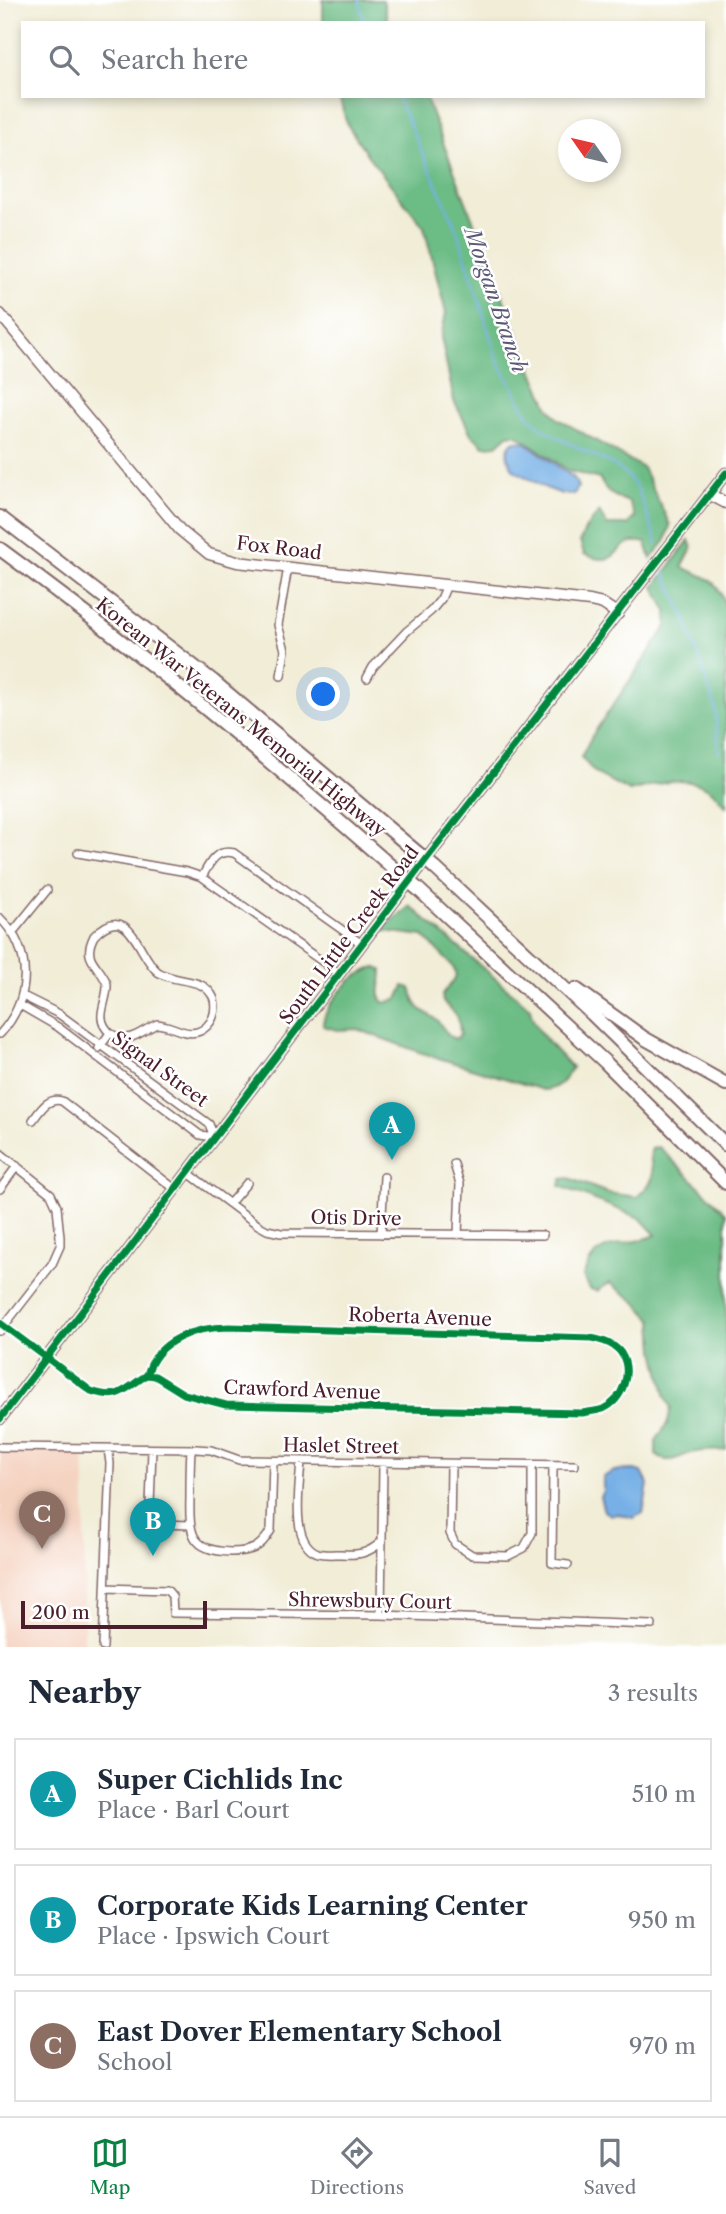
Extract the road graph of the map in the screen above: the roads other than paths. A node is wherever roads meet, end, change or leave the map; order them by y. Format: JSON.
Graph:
{"nodes":[{"id":1,"x":0,"y":314,"type":"edge"},
{"id":2,"x":726,"y":473,"type":"edge"},
{"id":3,"x":709,"y":494,"type":"junction"},
{"id":4,"x":726,"y":503,"type":"edge"},
{"id":5,"x":0,"y":517,"type":"edge"},
{"id":6,"x":0,"y":549,"type":"edge"},
{"id":7,"x":288,"y":567,"type":"junction"},
{"id":8,"x":447,"y":585,"type":"junction"},
{"id":9,"x":618,"y":614,"type":"junction"},
{"id":10,"x":281,"y":676,"type":"dead end"},
{"id":11,"x":367,"y":678,"type":"dead end"},
{"id":12,"x":78,"y":853,"type":"dead end"},
{"id":13,"x":202,"y":877,"type":"junction"},
{"id":14,"x":47,"y":890,"type":"dead end"},
{"id":15,"x":0,"y":918,"type":"edge"},
{"id":16,"x":12,"y":933,"type":"junction"},
{"id":17,"x":514,"y":940,"type":"junction"},
{"id":18,"x":362,"y":944,"type":"junction"},
{"id":19,"x":340,"y":974,"type":"junction"},
{"id":20,"x":23,"y":996,"type":"junction"},
{"id":21,"x":20,"y":1005,"type":"junction"},
{"id":22,"x":110,"y":1033,"type":"junction"},
{"id":23,"x":0,"y":1034,"type":"edge"},
{"id":24,"x":101,"y":1045,"type":"junction"},
{"id":25,"x":94,"y":1055,"type":"junction"},
{"id":26,"x":726,"y":1084,"type":"edge"},
{"id":27,"x":33,"y":1120,"type":"dead end"},
{"id":28,"x":214,"y":1137,"type":"junction"},
{"id":29,"x":726,"y":1145,"type":"edge"},
{"id":30,"x":0,"y":1153,"type":"edge"},
{"id":31,"x":454,"y":1164,"type":"dead end"},
{"id":32,"x":17,"y":1166,"type":"junction"},
{"id":33,"x":187,"y":1172,"type":"junction"},
{"id":34,"x":384,"y":1177,"type":"dead end"},
{"id":35,"x":247,"y":1183,"type":"dead end"},
{"id":36,"x":726,"y":1183,"type":"edge"},
{"id":37,"x":0,"y":1189,"type":"edge"},
{"id":38,"x":175,"y":1189,"type":"junction"},
{"id":39,"x":230,"y":1203,"type":"junction"},
{"id":40,"x":381,"y":1234,"type":"junction"},
{"id":41,"x":458,"y":1234,"type":"junction"},
{"id":42,"x":543,"y":1236,"type":"dead end"},
{"id":43,"x":1,"y":1327,"type":"edge"},
{"id":44,"x":46,"y":1358,"type":"junction"},
{"id":45,"x":146,"y":1375,"type":"junction"},
{"id":46,"x":582,"y":1413,"type":"joint"},
{"id":47,"x":0,"y":1419,"type":"edge"},
{"id":48,"x":0,"y":1447,"type":"edge"},
{"id":49,"x":108,"y":1449,"type":"junction"},
{"id":50,"x":152,"y":1449,"type":"junction"},
{"id":51,"x":191,"y":1449,"type":"junction"},
{"id":52,"x":273,"y":1461,"type":"junction"},
{"id":53,"x":301,"y":1461,"type":"junction"},
{"id":54,"x":383,"y":1463,"type":"junction"},
{"id":55,"x":451,"y":1464,"type":"junction"},
{"id":56,"x":532,"y":1465,"type":"junction"},
{"id":57,"x":553,"y":1465,"type":"junction"},
{"id":58,"x":575,"y":1465,"type":"dead end"},
{"id":59,"x":190,"y":1525,"type":"junction"},
{"id":60,"x":381,"y":1542,"type":"junction"},
{"id":61,"x":568,"y":1565,"type":"dead end"},
{"id":62,"x":105,"y":1588,"type":"junction"},
{"id":63,"x":381,"y":1615,"type":"junction"},
{"id":64,"x":652,"y":1625,"type":"dead end"},
{"id":65,"x":103,"y":1646,"type":"edge"}],
"edges":[{"from":1,"to":7,"type":"street","name":"Fox Road"},
{"from":2,"to":3,"type":"street","name":"South Little Creek Road"},
{"from":3,"to":4,"type":"street"},
{"from":3,"to":9,"type":"street","name":"South Little Creek Road"},
{"from":5,"to":17,"type":"highway","name":"Korean War Veterans Memorial Highway","bridge":true},
{"from":6,"to":36,"type":"highway","name":"Korean War Veterans Memorial Highway","bridge":true},
{"from":7,"to":8,"type":"street","name":"Fox Road"},
{"from":7,"to":10,"type":"street"},
{"from":8,"to":9,"type":"street","name":"Fox Road"},
{"from":8,"to":11,"type":"street"},
{"from":9,"to":18,"type":"street","name":"South Little Creek Road"},
{"from":12,"to":13,"type":"street"},
{"from":13,"to":18,"type":"street"},
{"from":13,"to":19,"type":"street"},
{"from":14,"to":16,"type":"street"},
{"from":15,"to":16,"type":"street"},
{"from":16,"to":20,"type":"street"},
{"from":17,"to":26,"type":"highway"},
{"from":17,"to":29,"type":"highway","name":"Korean War Veterans Memorial Highway"},
{"from":18,"to":19,"type":"street","name":"South Little Creek Road"},
{"from":19,"to":28,"type":"street","name":"South Little Creek Road"},
{"from":20,"to":21,"type":"street"},
{"from":20,"to":24,"type":"street","name":"Signal Street"},
{"from":21,"to":23,"type":"street"},
{"from":21,"to":25,"type":"street","name":"Signal Street"},
{"from":22,"to":22,"type":"street"},
{"from":22,"to":24,"type":"street"},
{"from":24,"to":25,"type":"street"},
{"from":24,"to":28,"type":"street","name":"Signal Street"},
{"from":25,"to":28,"type":"street","name":"Signal Street"},
{"from":27,"to":38,"type":"street"},
{"from":28,"to":33,"type":"street","name":"South Little Creek Road"},
{"from":30,"to":32,"type":"street"},
{"from":31,"to":41,"type":"street"},
{"from":32,"to":37,"type":"street"},
{"from":32,"to":43,"type":"street"},
{"from":33,"to":38,"type":"street","name":"South Little Creek Road"},
{"from":33,"to":39,"type":"street","name":"Otis Drive"},
{"from":34,"to":40,"type":"street"},
{"from":35,"to":39,"type":"street"},
{"from":38,"to":44,"type":"street","name":"South Little Creek Road"},
{"from":39,"to":40,"type":"street","name":"Otis Drive"},
{"from":40,"to":41,"type":"street","name":"Otis Drive"},
{"from":41,"to":42,"type":"street","name":"Otis Drive"},
{"from":43,"to":44,"type":"street"},
{"from":44,"to":45,"type":"street"},
{"from":44,"to":47,"type":"street","name":"South Little Creek Road"},
{"from":45,"to":46,"type":"street","name":"Crawford Avenue"},
{"from":45,"to":46,"type":"street","name":"Roberta Avenue"},
{"from":48,"to":49,"type":"street","name":"Haslet Street"},
{"from":49,"to":50,"type":"street","name":"Haslet Street"},
{"from":49,"to":62,"type":"street"},
{"from":50,"to":51,"type":"street","name":"Haslet Street"},
{"from":50,"to":59,"type":"street"},
{"from":51,"to":52,"type":"street","name":"Haslet Street"},
{"from":51,"to":59,"type":"street"},
{"from":52,"to":53,"type":"street","name":"Haslet Street"},
{"from":52,"to":59,"type":"street"},
{"from":53,"to":54,"type":"street","name":"Haslet Street"},
{"from":53,"to":60,"type":"street"},
{"from":54,"to":55,"type":"street","name":"Haslet Street"},
{"from":54,"to":60,"type":"street"},
{"from":55,"to":56,"type":"street","name":"Haslet Street"},
{"from":55,"to":56,"type":"street"},
{"from":56,"to":57,"type":"street","name":"Haslet Street"},
{"from":57,"to":58,"type":"street","name":"Haslet Street"},
{"from":57,"to":61,"type":"street"},
{"from":60,"to":63,"type":"street"},
{"from":62,"to":63,"type":"street","name":"Shrewsbury Court"},
{"from":62,"to":65,"type":"street"},
{"from":63,"to":64,"type":"street","name":"Shrewsbury Court"}]}
